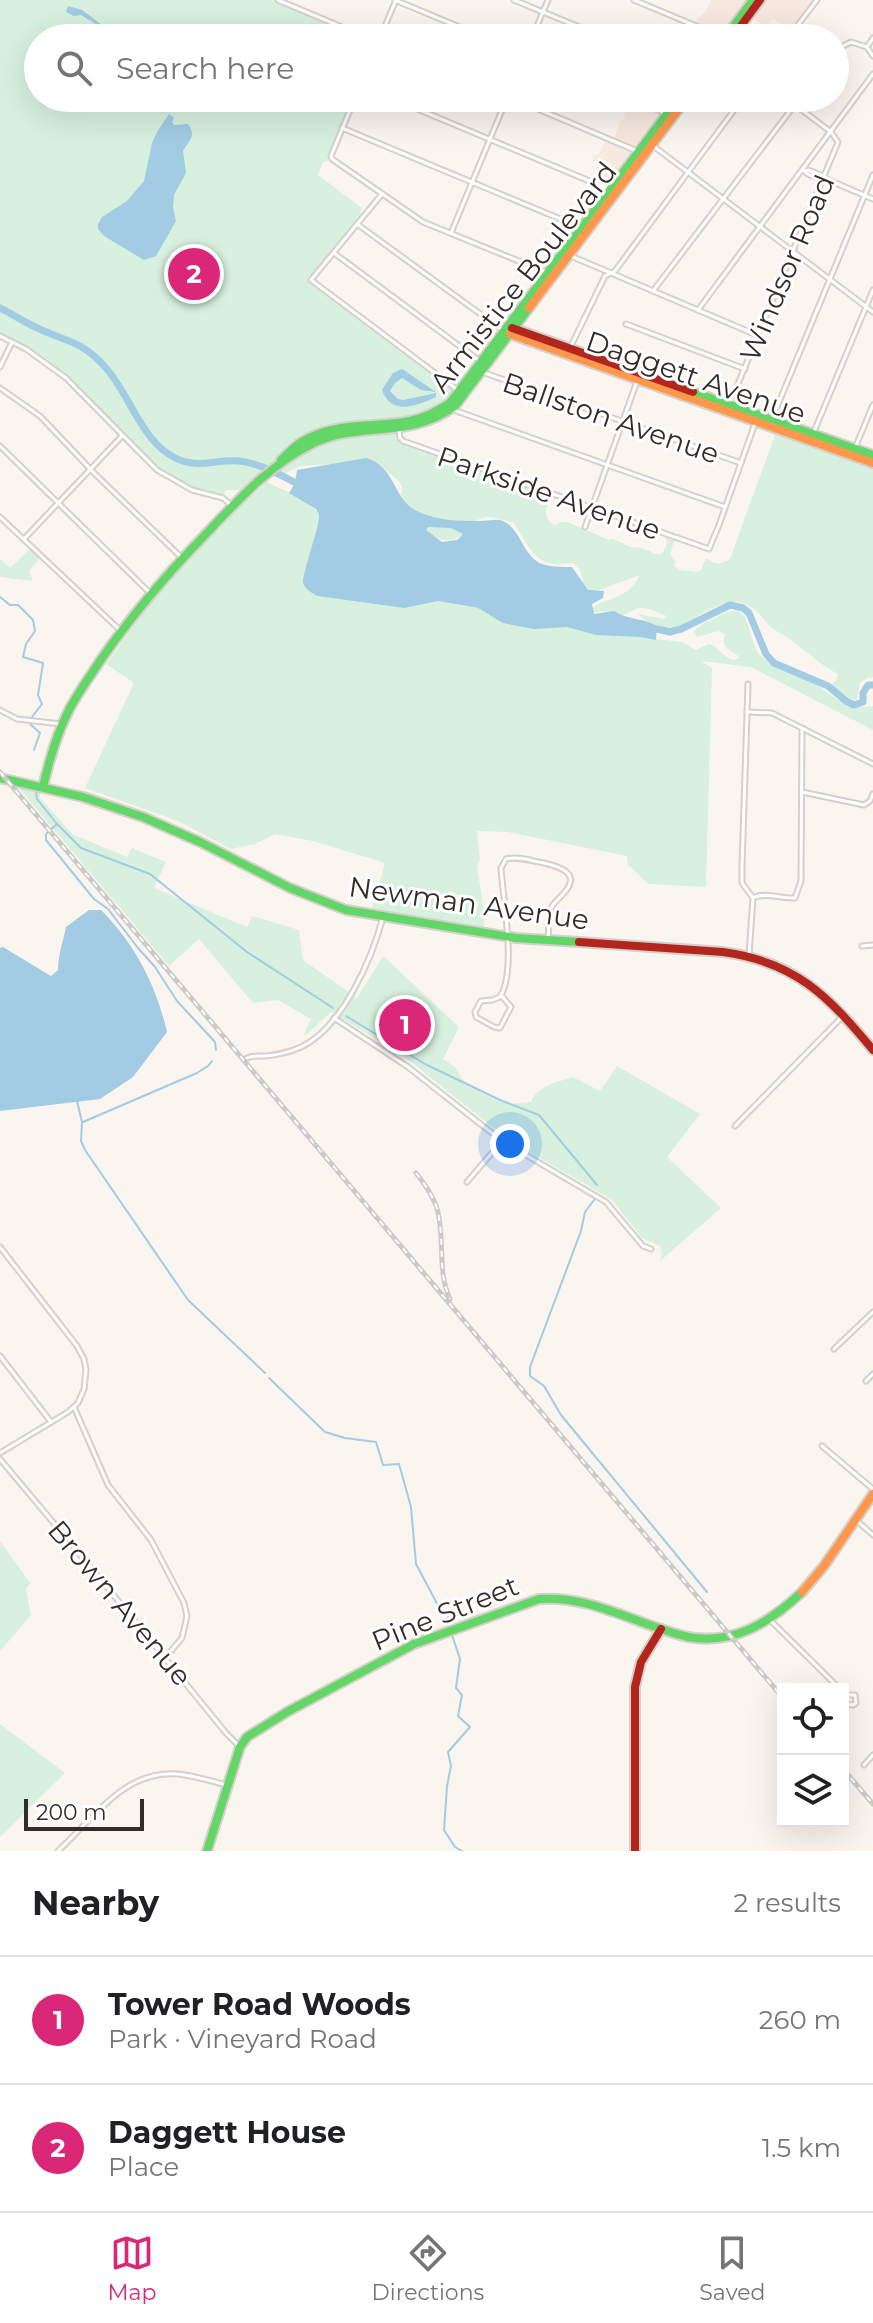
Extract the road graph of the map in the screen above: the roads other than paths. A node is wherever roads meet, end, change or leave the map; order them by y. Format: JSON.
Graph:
{"nodes":[{"id":1,"x":278,"y":0,"type":"edge"},
{"id":2,"x":395,"y":0,"type":"edge"},
{"id":3,"x":514,"y":0,"type":"edge"},
{"id":4,"x":548,"y":0,"type":"edge"},
{"id":5,"x":634,"y":0,"type":"edge"},
{"id":6,"x":817,"y":0,"type":"edge"},
{"id":7,"x":756,"y":1,"type":"edge"},
{"id":8,"x":543,"y":12,"type":"junction"},
{"id":9,"x":335,"y":24,"type":"edge"},
{"id":10,"x":386,"y":24,"type":"edge"},
{"id":11,"x":452,"y":24,"type":"edge"},
{"id":12,"x":538,"y":24,"type":"edge"},
{"id":13,"x":572,"y":24,"type":"edge"},
{"id":14,"x":691,"y":24,"type":"edge"},
{"id":15,"x":737,"y":24,"type":"edge"},
{"id":16,"x":741,"y":24,"type":"edge"},
{"id":17,"x":799,"y":24,"type":"edge"},
{"id":18,"x":873,"y":38,"type":"edge"},
{"id":19,"x":849,"y":42,"type":"edge"},
{"id":20,"x":867,"y":47,"type":"junction"},
{"id":21,"x":873,"y":56,"type":"edge"},
{"id":22,"x":873,"y":74,"type":"edge"},
{"id":23,"x":849,"y":107,"type":"edge"},
{"id":24,"x":349,"y":112,"type":"edge"},
{"id":25,"x":424,"y":112,"type":"edge"},
{"id":26,"x":503,"y":112,"type":"edge"},
{"id":27,"x":543,"y":112,"type":"edge"},
{"id":28,"x":663,"y":112,"type":"edge"},
{"id":29,"x":677,"y":112,"type":"edge"},
{"id":30,"x":733,"y":112,"type":"edge"},
{"id":31,"x":790,"y":112,"type":"edge"},
{"id":32,"x":804,"y":112,"type":"edge"},
{"id":33,"x":845,"y":112,"type":"edge"},
{"id":34,"x":668,"y":114,"type":"joint"},
{"id":35,"x":342,"y":128,"type":"junction"},
{"id":36,"x":831,"y":132,"type":"junction"},
{"id":37,"x":490,"y":140,"type":"junction"},
{"id":38,"x":652,"y":145,"type":"junction"},
{"id":39,"x":642,"y":153,"type":"junction"},
{"id":40,"x":804,"y":171,"type":"junction"},
{"id":41,"x":688,"y":172,"type":"junction"},
{"id":42,"x":873,"y":175,"type":"edge"},
{"id":43,"x":822,"y":178,"type":"junction"},
{"id":44,"x":472,"y":182,"type":"junction"},
{"id":45,"x":611,"y":190,"type":"junction"},
{"id":46,"x":382,"y":194,"type":"junction"},
{"id":47,"x":865,"y":195,"type":"junction"},
{"id":48,"x":724,"y":199,"type":"junction"},
{"id":49,"x":873,"y":199,"type":"edge"},
{"id":50,"x":356,"y":223,"type":"junction"},
{"id":51,"x":760,"y":226,"type":"junction"},
{"id":52,"x":582,"y":228,"type":"junction"},
{"id":53,"x":451,"y":233,"type":"junction"},
{"id":54,"x":793,"y":251,"type":"junction"},
{"id":55,"x":333,"y":252,"type":"junction"},
{"id":56,"x":566,"y":254,"type":"junction"},
{"id":57,"x":548,"y":273,"type":"junction"},
{"id":58,"x":610,"y":273,"type":"junction"},
{"id":59,"x":830,"y":279,"type":"junction"},
{"id":60,"x":873,"y":290,"type":"edge"},
{"id":61,"x":653,"y":291,"type":"junction"},
{"id":62,"x":866,"y":307,"type":"junction"},
{"id":63,"x":698,"y":310,"type":"junction"},
{"id":64,"x":873,"y":312,"type":"edge"},
{"id":65,"x":626,"y":324,"type":"dead end"},
{"id":66,"x":510,"y":330,"type":"junction"},
{"id":67,"x":0,"y":336,"type":"edge"},
{"id":68,"x":759,"y":336,"type":"junction"},
{"id":69,"x":12,"y":342,"type":"junction"},
{"id":70,"x":568,"y":351,"type":"junction"},
{"id":71,"x":0,"y":367,"type":"edge"},
{"id":72,"x":482,"y":367,"type":"junction"},
{"id":73,"x":745,"y":369,"type":"junction"},
{"id":74,"x":639,"y":376,"type":"junction"},
{"id":75,"x":0,"y":388,"type":"edge"},
{"id":76,"x":460,"y":392,"type":"junction"},
{"id":77,"x":730,"y":405,"type":"junction"},
{"id":78,"x":873,"y":405,"type":"edge"},
{"id":79,"x":451,"y":409,"type":"junction"},
{"id":80,"x":757,"y":418,"type":"junction"},
{"id":81,"x":772,"y":419,"type":"junction"},
{"id":82,"x":623,"y":422,"type":"junction"},
{"id":83,"x":399,"y":428,"type":"junction"},
{"id":84,"x":813,"y":434,"type":"junction"},
{"id":85,"x":122,"y":436,"type":"junction"},
{"id":86,"x":0,"y":446,"type":"edge"},
{"id":87,"x":853,"y":452,"type":"junction"},
{"id":88,"x":873,"y":455,"type":"edge"},
{"id":89,"x":741,"y":463,"type":"junction"},
{"id":90,"x":873,"y":463,"type":"edge"},
{"id":91,"x":607,"y":466,"type":"junction"},
{"id":92,"x":275,"y":467,"type":"junction"},
{"id":93,"x":90,"y":469,"type":"junction"},
{"id":94,"x":57,"y":504,"type":"junction"},
{"id":95,"x":232,"y":506,"type":"junction"},
{"id":96,"x":725,"y":507,"type":"junction"},
{"id":97,"x":592,"y":508,"type":"junction"},
{"id":98,"x":0,"y":517,"type":"edge"},
{"id":99,"x":585,"y":527,"type":"dead end"},
{"id":100,"x":24,"y":539,"type":"junction"},
{"id":101,"x":182,"y":558,"type":"junction"},
{"id":102,"x":150,"y":593,"type":"junction"},
{"id":103,"x":122,"y":632,"type":"junction"},
{"id":104,"x":748,"y":684,"type":"dead end"},
{"id":105,"x":0,"y":710,"type":"edge"},
{"id":106,"x":747,"y":712,"type":"junction"},
{"id":107,"x":62,"y":724,"type":"junction"},
{"id":108,"x":802,"y":728,"type":"junction"},
{"id":109,"x":873,"y":764,"type":"edge"},
{"id":110,"x":0,"y":778,"type":"edge"},
{"id":111,"x":43,"y":787,"type":"junction"},
{"id":112,"x":802,"y":792,"type":"junction"},
{"id":113,"x":873,"y":794,"type":"edge"},
{"id":114,"x":753,"y":898,"type":"junction"},
{"id":115,"x":383,"y":917,"type":"junction"},
{"id":116,"x":507,"y":936,"type":"junction"},
{"id":117,"x":548,"y":941,"type":"junction"},
{"id":118,"x":873,"y":945,"type":"edge"},
{"id":119,"x":862,"y":946,"type":"dead end"},
{"id":120,"x":749,"y":956,"type":"junction"},
{"id":121,"x":501,"y":995,"type":"junction"},
{"id":122,"x":844,"y":1015,"type":"junction"},
{"id":123,"x":334,"y":1018,"type":"junction"},
{"id":124,"x":873,"y":1049,"type":"edge"},
{"id":125,"x":247,"y":1058,"type":"dead end"},
{"id":126,"x":735,"y":1126,"type":"dead end"},
{"id":127,"x":502,"y":1141,"type":"junction"},
{"id":128,"x":467,"y":1182,"type":"dead end"},
{"id":129,"x":0,"y":1247,"type":"edge"},
{"id":130,"x":651,"y":1249,"type":"dead end"},
{"id":131,"x":873,"y":1312,"type":"edge"},
{"id":132,"x":834,"y":1349,"type":"dead end"},
{"id":133,"x":0,"y":1356,"type":"edge"},
{"id":134,"x":873,"y":1374,"type":"edge"},
{"id":135,"x":866,"y":1381,"type":"dead end"},
{"id":136,"x":74,"y":1407,"type":"junction"},
{"id":137,"x":51,"y":1422,"type":"junction"},
{"id":138,"x":822,"y":1446,"type":"dead end"},
{"id":139,"x":0,"y":1453,"type":"edge"},
{"id":140,"x":0,"y":1459,"type":"edge"},
{"id":141,"x":873,"y":1492,"type":"edge"},
{"id":142,"x":856,"y":1520,"type":"junction"},
{"id":143,"x":873,"y":1535,"type":"edge"},
{"id":144,"x":770,"y":1620,"type":"junction"},
{"id":145,"x":661,"y":1629,"type":"junction"},
{"id":146,"x":165,"y":1658,"type":"junction"},
{"id":147,"x":834,"y":1683,"type":"edge"},
{"id":148,"x":240,"y":1747,"type":"junction"},
{"id":149,"x":873,"y":1755,"type":"edge"},
{"id":150,"x":864,"y":1765,"type":"dead end"},
{"id":151,"x":227,"y":1785,"type":"junction"},
{"id":152,"x":58,"y":1851,"type":"edge"},
{"id":153,"x":207,"y":1851,"type":"edge"},
{"id":154,"x":635,"y":1851,"type":"edge"}],
"edges":[{"from":1,"to":9,"type":"street"},
{"from":2,"to":10,"type":"street"},
{"from":2,"to":11,"type":"street"},
{"from":3,"to":8,"type":"street"},
{"from":4,"to":8,"type":"street"},
{"from":5,"to":14,"type":"street"},
{"from":6,"to":17,"type":"street"},
{"from":7,"to":15,"type":"main road"},
{"from":7,"to":16,"type":"main road"},
{"from":8,"to":12,"type":"street"},
{"from":8,"to":13,"type":"street"},
{"from":18,"to":20,"type":"street"},
{"from":19,"to":20,"type":"street"},
{"from":20,"to":21,"type":"street"},
{"from":22,"to":23,"type":"street"},
{"from":24,"to":35,"type":"street"},
{"from":25,"to":37,"type":"street"},
{"from":26,"to":37,"type":"street"},
{"from":27,"to":39,"type":"street"},
{"from":28,"to":34,"type":"street"},
{"from":29,"to":38,"type":"main road","name":"Armistice Boulevard"},
{"from":30,"to":41,"type":"street"},
{"from":31,"to":48,"type":"street"},
{"from":32,"to":36,"type":"street"},
{"from":33,"to":36,"type":"street"},
{"from":34,"to":39,"type":"main road","name":"Armistice Boulevard"},
{"from":35,"to":44,"type":"street"},
{"from":35,"to":46,"type":"street"},
{"from":36,"to":40,"type":"street"},
{"from":36,"to":43,"type":"street","name":"Windsor Road"},
{"from":37,"to":44,"type":"street"},
{"from":37,"to":45,"type":"street"},
{"from":38,"to":39,"type":"main road","name":"Armistice Boulevard"},
{"from":38,"to":41,"type":"street"},
{"from":39,"to":45,"type":"main road","name":"Armistice Boulevard"},
{"from":39,"to":56,"type":"main road","name":"Armistice Boulevard"},
{"from":40,"to":43,"type":"street"},
{"from":40,"to":51,"type":"street"},
{"from":41,"to":48,"type":"street"},
{"from":41,"to":58,"type":"street"},
{"from":42,"to":47,"type":"street"},
{"from":43,"to":47,"type":"street"},
{"from":43,"to":54,"type":"street","name":"Windsor Road"},
{"from":44,"to":52,"type":"street"},
{"from":44,"to":53,"type":"street"},
{"from":45,"to":52,"type":"main road","name":"Armistice Boulevard"},
{"from":46,"to":50,"type":"street"},
{"from":46,"to":53,"type":"street"},
{"from":47,"to":49,"type":"street"},
{"from":47,"to":59,"type":"street"},
{"from":48,"to":51,"type":"street"},
{"from":48,"to":61,"type":"street"},
{"from":50,"to":55,"type":"street"},
{"from":50,"to":66,"type":"street"},
{"from":51,"to":54,"type":"street"},
{"from":51,"to":63,"type":"street"},
{"from":52,"to":56,"type":"main road","name":"Armistice Boulevard"},
{"from":53,"to":57,"type":"street"},
{"from":54,"to":59,"type":"street"},
{"from":54,"to":68,"type":"street","name":"Windsor Road"},
{"from":55,"to":72,"type":"street","name":"Ballston Avenue"},
{"from":55,"to":76,"type":"street"},
{"from":56,"to":57,"type":"main road","name":"Armistice Boulevard"},
{"from":56,"to":58,"type":"street"},
{"from":56,"to":66,"type":"main road","name":"Armistice Boulevard"},
{"from":57,"to":66,"type":"main road","name":"Armistice Boulevard"},
{"from":58,"to":61,"type":"street"},
{"from":58,"to":70,"type":"street"},
{"from":59,"to":62,"type":"street"},
{"from":59,"to":81,"type":"street"},
{"from":60,"to":62,"type":"street"},
{"from":61,"to":63,"type":"street"},
{"from":62,"to":64,"type":"street"},
{"from":62,"to":84,"type":"street"},
{"from":63,"to":68,"type":"street"},
{"from":65,"to":73,"type":"street"},
{"from":66,"to":70,"type":"main road","name":"Daggett Avenue"},
{"from":66,"to":72,"type":"main road","name":"Armistice Boulevard"},
{"from":67,"to":69,"type":"street"},
{"from":68,"to":73,"type":"street","name":"Windsor Road"},
{"from":69,"to":71,"type":"street"},
{"from":69,"to":85,"type":"street"},
{"from":70,"to":74,"type":"main road","name":"Daggett Avenue"},
{"from":72,"to":76,"type":"main road","name":"Armistice Boulevard"},
{"from":72,"to":79,"type":"main road","name":"Armistice Boulevard"},
{"from":72,"to":82,"type":"street","name":"Ballston Avenue"},
{"from":73,"to":77,"type":"street","name":"Windsor Road"},
{"from":74,"to":77,"type":"main road","name":"Daggett Avenue"},
{"from":74,"to":80,"type":"main road","name":"Daggett Avenue"},
{"from":74,"to":82,"type":"street"},
{"from":75,"to":93,"type":"street"},
{"from":76,"to":92,"type":"main road","name":"Armistice Boulevard"},
{"from":77,"to":80,"type":"main road","name":"Daggett Avenue"},
{"from":78,"to":87,"type":"street"},
{"from":79,"to":83,"type":"main road","name":"Armistice Boulevard"},
{"from":79,"to":91,"type":"street"},
{"from":80,"to":81,"type":"main road","name":"Daggett Avenue"},
{"from":80,"to":87,"type":"main road","name":"Daggett Avenue"},
{"from":80,"to":89,"type":"street"},
{"from":81,"to":84,"type":"main road","name":"Daggett Avenue"},
{"from":82,"to":89,"type":"street","name":"Ballston Avenue"},
{"from":82,"to":91,"type":"street"},
{"from":83,"to":92,"type":"main road","name":"Armistice Boulevard"},
{"from":83,"to":97,"type":"street","name":"Parkside Avenue"},
{"from":84,"to":87,"type":"main road","name":"Daggett Avenue"},
{"from":85,"to":93,"type":"street"},
{"from":85,"to":95,"type":"street"},
{"from":86,"to":94,"type":"street"},
{"from":87,"to":88,"type":"main road","name":"Daggett Avenue"},
{"from":87,"to":90,"type":"main road","name":"Daggett Avenue"},
{"from":89,"to":96,"type":"street"},
{"from":91,"to":96,"type":"street"},
{"from":91,"to":97,"type":"street"},
{"from":92,"to":95,"type":"main road","name":"Armistice Boulevard"},
{"from":93,"to":94,"type":"street"},
{"from":93,"to":101,"type":"street"},
{"from":94,"to":100,"type":"street"},
{"from":94,"to":102,"type":"street"},
{"from":95,"to":101,"type":"main road","name":"Armistice Boulevard"},
{"from":96,"to":97,"type":"street","name":"Parkside Avenue"},
{"from":97,"to":99,"type":"street"},
{"from":98,"to":100,"type":"street"},
{"from":100,"to":103,"type":"street"},
{"from":101,"to":102,"type":"main road","name":"Armistice Boulevard"},
{"from":102,"to":103,"type":"main road","name":"Armistice Boulevard"},
{"from":103,"to":107,"type":"main road","name":"Armistice Boulevard"},
{"from":104,"to":106,"type":"street"},
{"from":105,"to":107,"type":"street"},
{"from":106,"to":108,"type":"street"},
{"from":106,"to":114,"type":"street"},
{"from":107,"to":111,"type":"main road","name":"Armistice Boulevard"},
{"from":108,"to":109,"type":"street"},
{"from":108,"to":112,"type":"street"},
{"from":110,"to":111,"type":"main road","name":"Newman Avenue"},
{"from":111,"to":115,"type":"main road","name":"Newman Avenue"},
{"from":112,"to":113,"type":"street"},
{"from":112,"to":114,"type":"street"},
{"from":114,"to":120,"type":"street"},
{"from":115,"to":116,"type":"main road","name":"Newman Avenue"},
{"from":115,"to":123,"type":"street"},
{"from":116,"to":117,"type":"main road","name":"Newman Avenue"},
{"from":116,"to":117,"type":"street"},
{"from":116,"to":121,"type":"street"},
{"from":117,"to":120,"type":"main road","name":"Newman Avenue"},
{"from":118,"to":119,"type":"street"},
{"from":120,"to":122,"type":"main road","name":"Newman Avenue"},
{"from":121,"to":121,"type":"street"},
{"from":122,"to":124,"type":"main road","name":"Newman Avenue"},
{"from":122,"to":126,"type":"street"},
{"from":123,"to":125,"type":"street"},
{"from":123,"to":127,"type":"street"},
{"from":127,"to":128,"type":"street"},
{"from":127,"to":130,"type":"street"},
{"from":129,"to":136,"type":"street"},
{"from":131,"to":132,"type":"street"},
{"from":133,"to":137,"type":"street"},
{"from":134,"to":135,"type":"street"},
{"from":136,"to":137,"type":"street"},
{"from":136,"to":146,"type":"street"},
{"from":137,"to":139,"type":"street"},
{"from":138,"to":141,"type":"street"},
{"from":140,"to":146,"type":"street","name":"Brown Avenue"},
{"from":141,"to":142,"type":"main road","name":"Pine Street"},
{"from":142,"to":143,"type":"street"},
{"from":142,"to":144,"type":"main road","name":"Pine Street"},
{"from":144,"to":145,"type":"main road","name":"Pine Street"},
{"from":144,"to":147,"type":"street"},
{"from":145,"to":148,"type":"main road","name":"Pine Street"},
{"from":145,"to":154,"type":"main road"},
{"from":146,"to":148,"type":"street","name":"Brown Avenue"},
{"from":148,"to":151,"type":"main road"},
{"from":149,"to":150,"type":"street"},
{"from":151,"to":152,"type":"street"},
{"from":151,"to":153,"type":"main road"}]}
